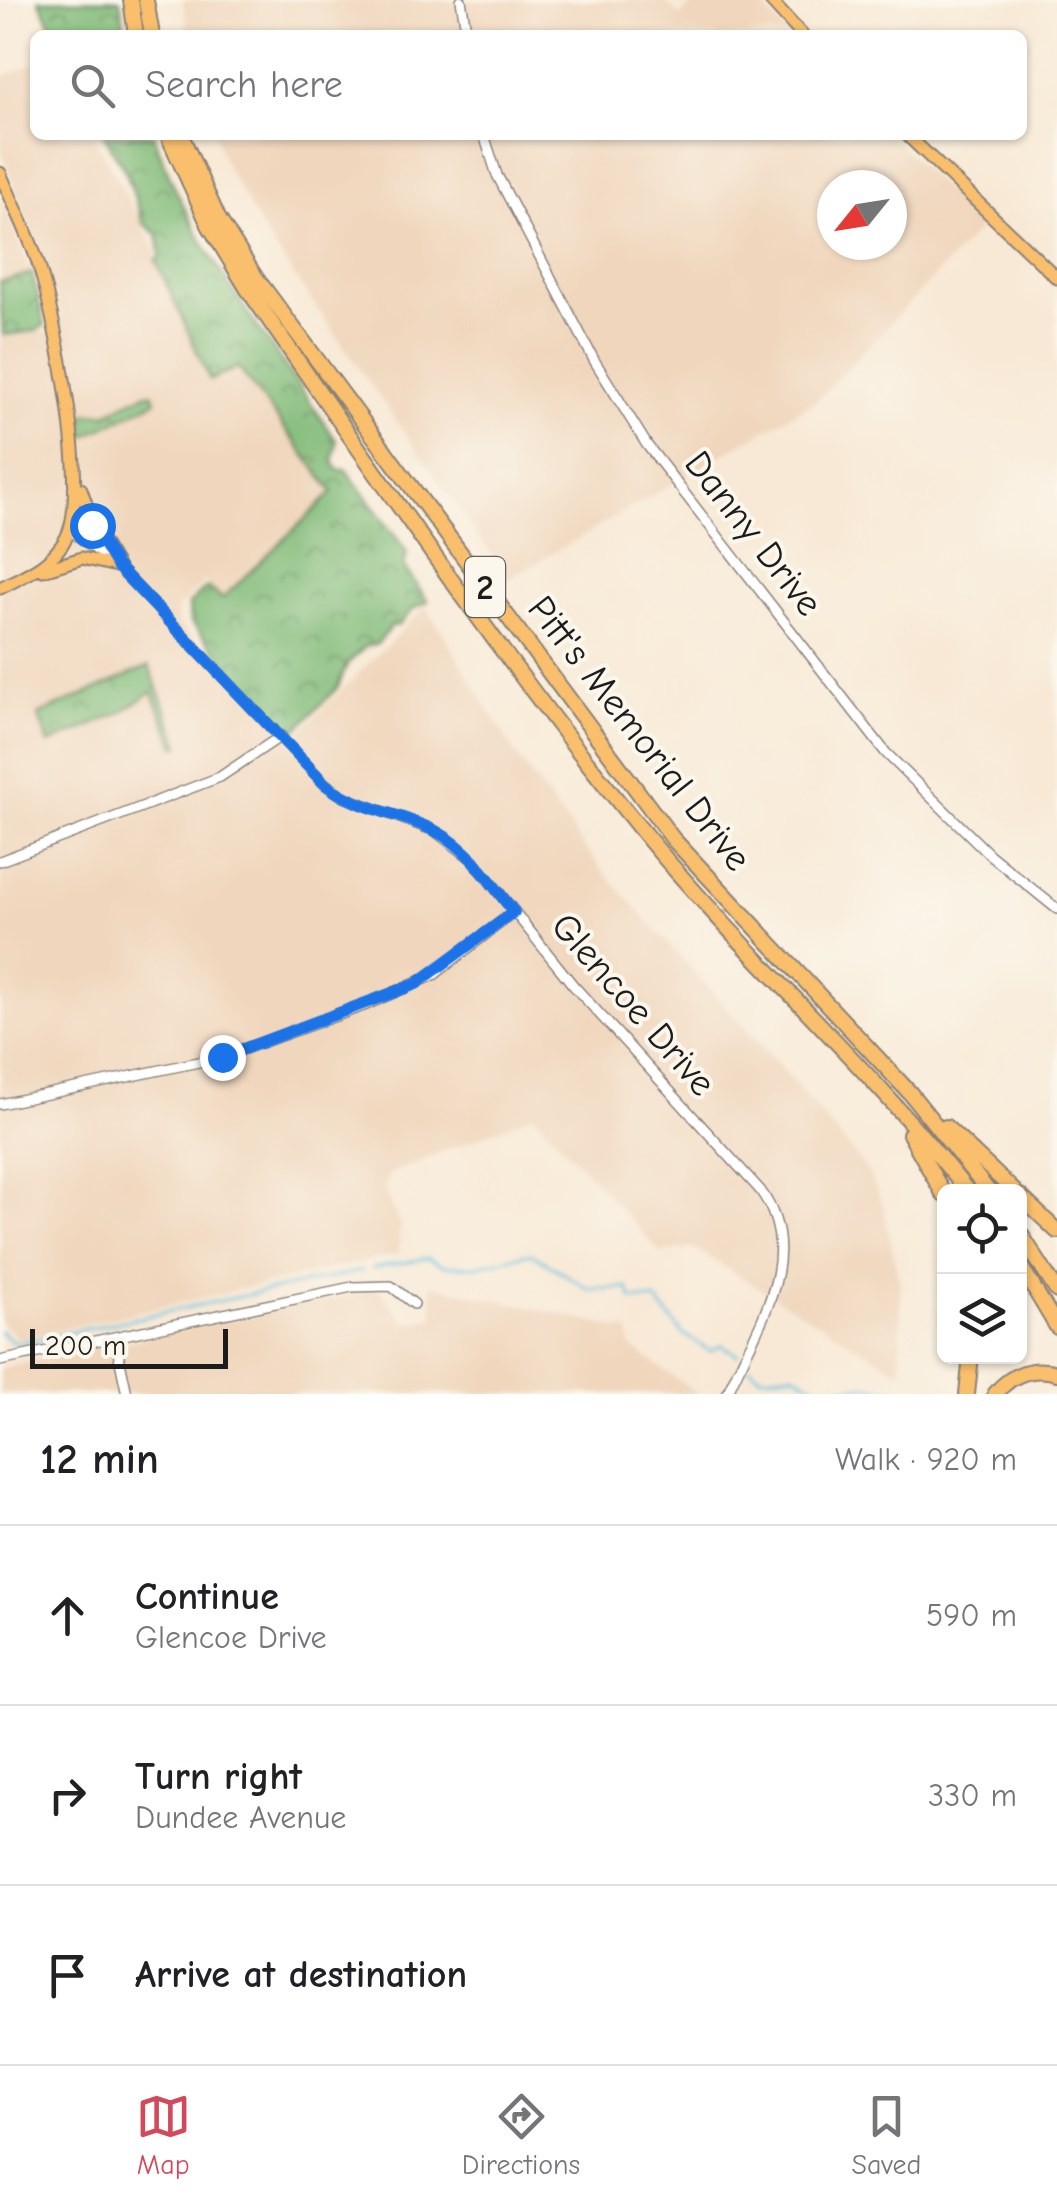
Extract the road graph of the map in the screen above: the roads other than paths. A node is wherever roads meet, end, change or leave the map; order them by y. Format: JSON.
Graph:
{"nodes":[{"id":1,"x":131,"y":0,"type":"edge"},
{"id":2,"x":146,"y":0,"type":"edge"},
{"id":3,"x":462,"y":0,"type":"edge"},
{"id":4,"x":770,"y":0,"type":"edge"},
{"id":5,"x":135,"y":30,"type":"edge"},
{"id":6,"x":151,"y":30,"type":"edge"},
{"id":7,"x":466,"y":30,"type":"edge"},
{"id":8,"x":797,"y":30,"type":"edge"},
{"id":9,"x":170,"y":140,"type":"edge"},
{"id":10,"x":183,"y":140,"type":"edge"},
{"id":11,"x":486,"y":140,"type":"edge"},
{"id":12,"x":912,"y":140,"type":"edge"},
{"id":13,"x":0,"y":173,"type":"edge"},
{"id":14,"x":1057,"y":278,"type":"edge"},
{"id":15,"x":76,"y":476,"type":"junction"},
{"id":16,"x":70,"y":530,"type":"junction"},
{"id":17,"x":117,"y":566,"type":"junction"},
{"id":18,"x":34,"y":572,"type":"junction"},
{"id":19,"x":0,"y":588,"type":"edge"},
{"id":20,"x":281,"y":736,"type":"junction"},
{"id":21,"x":0,"y":861,"type":"edge"},
{"id":22,"x":1057,"y":909,"type":"edge"},
{"id":23,"x":514,"y":912,"type":"junction"},
{"id":24,"x":874,"y":1085,"type":"junction"},
{"id":25,"x":910,"y":1093,"type":"junction"},
{"id":26,"x":0,"y":1104,"type":"edge"},
{"id":27,"x":938,"y":1184,"type":"edge"},
{"id":28,"x":961,"y":1184,"type":"edge"},
{"id":29,"x":982,"y":1184,"type":"edge"},
{"id":30,"x":1006,"y":1184,"type":"edge"},
{"id":31,"x":1027,"y":1203,"type":"edge"},
{"id":32,"x":1057,"y":1231,"type":"edge"},
{"id":33,"x":1027,"y":1244,"type":"edge"},
{"id":34,"x":1025,"y":1274,"type":"edge"},
{"id":35,"x":1057,"y":1291,"type":"edge"},
{"id":36,"x":414,"y":1304,"type":"dead end"},
{"id":37,"x":1057,"y":1328,"type":"edge"},
{"id":38,"x":115,"y":1338,"type":"junction"},
{"id":39,"x":0,"y":1361,"type":"edge"},
{"id":40,"x":970,"y":1364,"type":"edge"},
{"id":41,"x":1057,"y":1372,"type":"edge"},
{"id":42,"x":126,"y":1394,"type":"edge"},
{"id":43,"x":727,"y":1394,"type":"edge"},
{"id":44,"x":967,"y":1394,"type":"edge"},
{"id":45,"x":994,"y":1394,"type":"edge"}],
"edges":[{"from":1,"to":5,"type":"highway"},
{"from":2,"to":6,"type":"highway"},
{"from":3,"to":7,"type":"street"},
{"from":4,"to":8,"type":"main road"},
{"from":9,"to":24,"type":"highway","name":"Pitt's Memorial Drive","number":"2"},
{"from":10,"to":25,"type":"highway","name":"Pitt's Memorial Drive","number":"2"},
{"from":11,"to":22,"type":"street","name":"Danny Drive"},
{"from":12,"to":14,"type":"main road"},
{"from":13,"to":15,"type":"main road"},
{"from":15,"to":16,"type":"main road"},
{"from":15,"to":17,"type":"main road"},
{"from":16,"to":17,"type":"street","name":"Glencoe Drive"},
{"from":16,"to":18,"type":"main road"},
{"from":17,"to":18,"type":"main road"},
{"from":17,"to":20,"type":"street","name":"Glencoe Drive"},
{"from":18,"to":19,"type":"main road"},
{"from":20,"to":21,"type":"street"},
{"from":20,"to":23,"type":"street","name":"Glencoe Drive"},
{"from":23,"to":26,"type":"street"},
{"from":23,"to":43,"type":"street","name":"Glencoe Drive"},
{"from":24,"to":27,"type":"highway"},
{"from":24,"to":28,"type":"highway","name":"Pitt's Memorial Drive","number":"2"},
{"from":25,"to":29,"type":"highway","name":"Pitt's Memorial Drive","number":"2"},
{"from":25,"to":30,"type":"highway"},
{"from":31,"to":32,"type":"highway"},
{"from":33,"to":35,"type":"highway"},
{"from":34,"to":37,"type":"highway"},
{"from":36,"to":38,"type":"street"},
{"from":38,"to":39,"type":"street"},
{"from":38,"to":42,"type":"street"},
{"from":40,"to":44,"type":"highway"},
{"from":41,"to":45,"type":"highway"}]}
